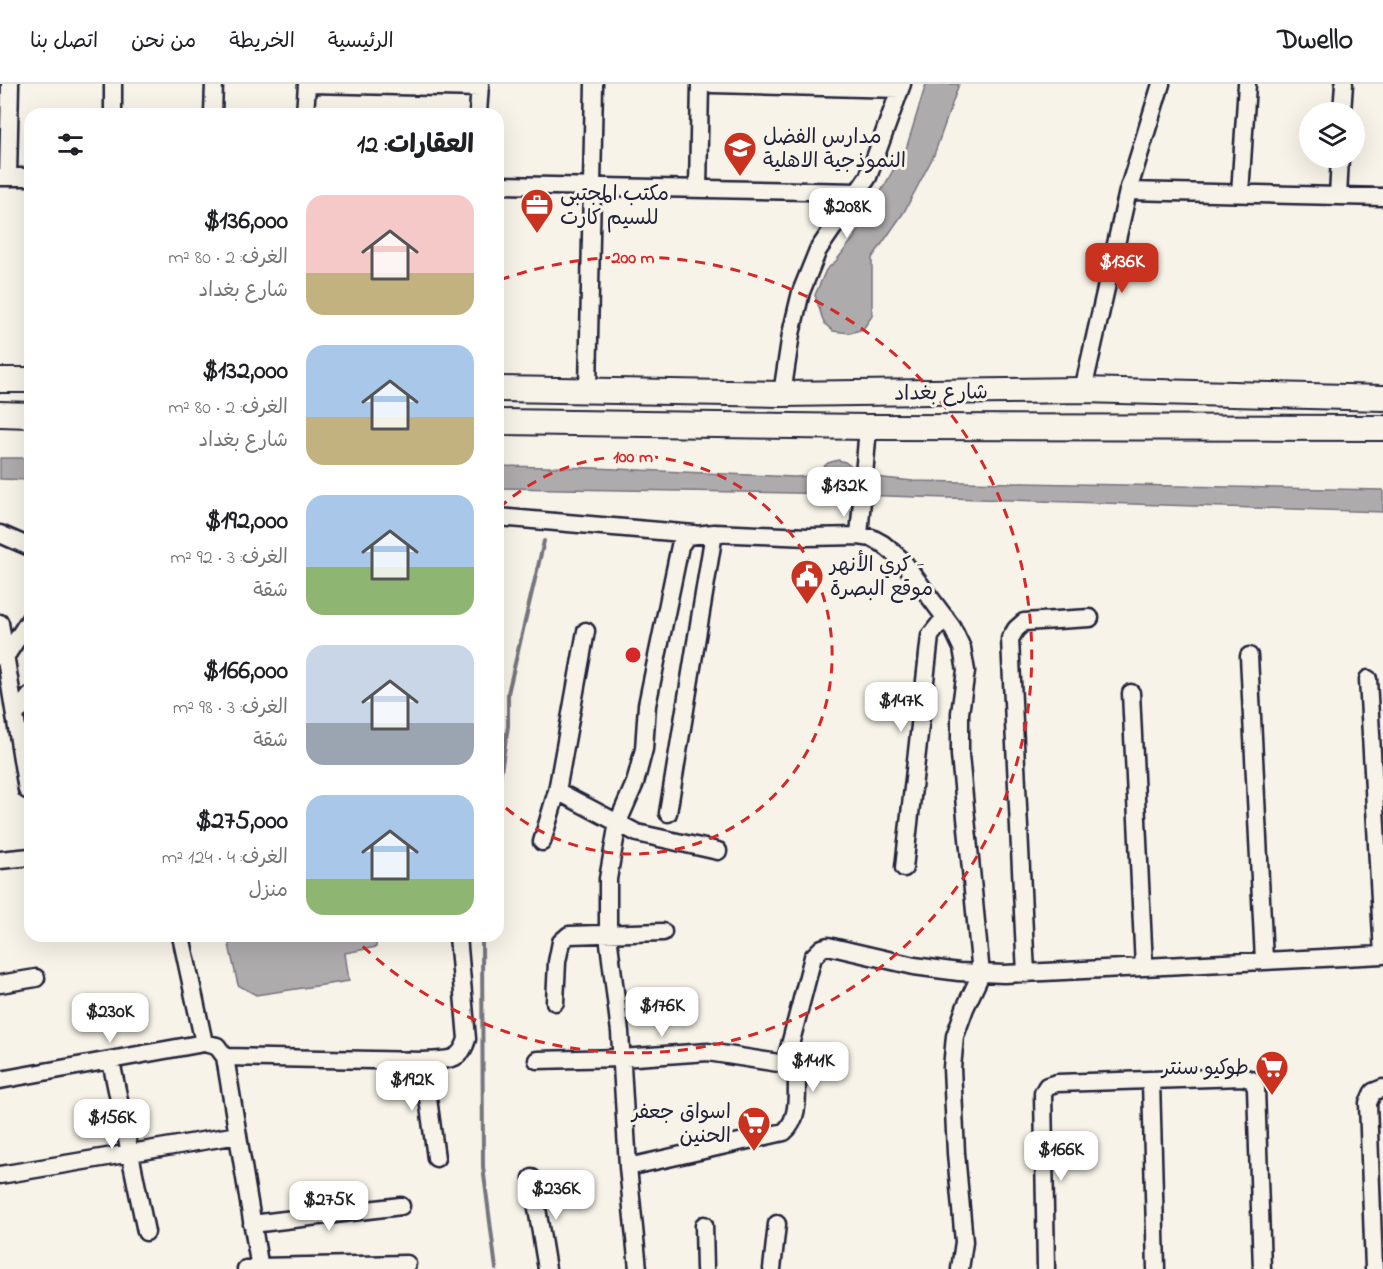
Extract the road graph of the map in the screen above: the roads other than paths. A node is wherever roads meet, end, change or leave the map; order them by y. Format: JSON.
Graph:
{"nodes":[{"id":1,"x":10,"y":84,"type":"edge"},
{"id":2,"x":113,"y":84,"type":"edge"},
{"id":3,"x":213,"y":84,"type":"edge"},
{"id":4,"x":309,"y":84,"type":"edge"},
{"id":5,"x":594,"y":84,"type":"edge"},
{"id":6,"x":700,"y":84,"type":"edge"},
{"id":7,"x":712,"y":84,"type":"edge"},
{"id":8,"x":1161,"y":84,"type":"edge"},
{"id":9,"x":1247,"y":84,"type":"edge"},
{"id":10,"x":1344,"y":84,"type":"edge"},
{"id":11,"x":480,"y":86,"type":"edge"},
{"id":12,"x":901,"y":86,"type":"edge"},
{"id":13,"x":1343,"y":102,"type":"edge"},
{"id":14,"x":112,"y":108,"type":"edge"},
{"id":15,"x":213,"y":108,"type":"edge"},
{"id":16,"x":307,"y":108,"type":"edge"},
{"id":17,"x":478,"y":108,"type":"edge"},
{"id":18,"x":1339,"y":168,"type":"edge"},
{"id":19,"x":4,"y":177,"type":"edge"},
{"id":20,"x":24,"y":177,"type":"edge"},
{"id":21,"x":504,"y":185,"type":"edge"},
{"id":22,"x":592,"y":187,"type":"junction"},
{"id":23,"x":698,"y":189,"type":"junction"},
{"id":24,"x":1128,"y":191,"type":"junction"},
{"id":25,"x":858,"y":192,"type":"junction"},
{"id":26,"x":1240,"y":194,"type":"junction"},
{"id":27,"x":1338,"y":196,"type":"junction"},
{"id":28,"x":1383,"y":197,"type":"edge"},
{"id":29,"x":0,"y":380,"type":"edge"},
{"id":30,"x":24,"y":380,"type":"edge"},
{"id":31,"x":504,"y":389,"type":"edge"},
{"id":32,"x":588,"y":390,"type":"junction"},
{"id":33,"x":1083,"y":390,"type":"junction"},
{"id":34,"x":782,"y":394,"type":"junction"},
{"id":35,"x":1383,"y":398,"type":"edge"},
{"id":36,"x":0,"y":414,"type":"edge"},
{"id":37,"x":24,"y":415,"type":"edge"},
{"id":38,"x":504,"y":422,"type":"edge"},
{"id":39,"x":868,"y":427,"type":"junction"},
{"id":40,"x":1383,"y":428,"type":"edge"},
{"id":41,"x":504,"y":518,"type":"edge"},
{"id":42,"x":714,"y":533,"type":"junction"},
{"id":43,"x":0,"y":534,"type":"edge"},
{"id":44,"x":694,"y":534,"type":"junction"},
{"id":45,"x":860,"y":536,"type":"junction"},
{"id":46,"x":24,"y":544,"type":"edge"},
{"id":47,"x":945,"y":617,"type":"junction"},
{"id":48,"x":1090,"y":618,"type":"dead end"},
{"id":49,"x":0,"y":623,"type":"edge"},
{"id":50,"x":24,"y":627,"type":"edge"},
{"id":51,"x":586,"y":631,"type":"dead end"},
{"id":52,"x":1249,"y":656,"type":"dead end"},
{"id":53,"x":3,"y":657,"type":"edge"},
{"id":54,"x":1368,"y":679,"type":"dead end"},
{"id":55,"x":1131,"y":693,"type":"dead end"},
{"id":56,"x":24,"y":704,"type":"edge"},
{"id":57,"x":16,"y":714,"type":"junction"},
{"id":58,"x":24,"y":760,"type":"edge"},
{"id":59,"x":557,"y":790,"type":"junction"},
{"id":60,"x":668,"y":813,"type":"dead end"},
{"id":61,"x":618,"y":822,"type":"junction"},
{"id":62,"x":542,"y":842,"type":"dead end"},
{"id":63,"x":718,"y":851,"type":"dead end"},
{"id":64,"x":24,"y":858,"type":"edge"},
{"id":65,"x":0,"y":861,"type":"edge"},
{"id":66,"x":904,"y":868,"type":"dead end"},
{"id":67,"x":663,"y":932,"type":"dead end"},
{"id":68,"x":608,"y":935,"type":"junction"},
{"id":69,"x":182,"y":942,"type":"edge"},
{"id":70,"x":459,"y":942,"type":"edge"},
{"id":71,"x":1383,"y":955,"type":"edge"},
{"id":72,"x":1264,"y":960,"type":"junction"},
{"id":73,"x":1144,"y":967,"type":"junction"},
{"id":74,"x":981,"y":974,"type":"junction"},
{"id":75,"x":1026,"y":974,"type":"junction"},
{"id":76,"x":36,"y":978,"type":"dead end"},
{"id":77,"x":0,"y":984,"type":"edge"},
{"id":78,"x":555,"y":1002,"type":"dead end"},
{"id":79,"x":204,"y":1043,"type":"junction"},
{"id":80,"x":225,"y":1057,"type":"junction"},
{"id":81,"x":621,"y":1058,"type":"junction"},
{"id":82,"x":537,"y":1060,"type":"dead end"},
{"id":83,"x":111,"y":1061,"type":"junction"},
{"id":84,"x":423,"y":1061,"type":"junction"},
{"id":85,"x":785,"y":1064,"type":"junction"},
{"id":86,"x":0,"y":1080,"type":"edge"},
{"id":87,"x":1151,"y":1081,"type":"junction"},
{"id":88,"x":1383,"y":1088,"type":"edge"},
{"id":89,"x":238,"y":1135,"type":"junction"},
{"id":90,"x":131,"y":1153,"type":"junction"},
{"id":91,"x":436,"y":1158,"type":"dead end"},
{"id":92,"x":628,"y":1167,"type":"junction"},
{"id":93,"x":0,"y":1175,"type":"edge"},
{"id":94,"x":532,"y":1178,"type":"dead end"},
{"id":95,"x":401,"y":1206,"type":"dead end"},
{"id":96,"x":252,"y":1224,"type":"junction"},
{"id":97,"x":777,"y":1224,"type":"dead end"},
{"id":98,"x":704,"y":1225,"type":"dead end"},
{"id":99,"x":146,"y":1232,"type":"dead end"},
{"id":100,"x":407,"y":1263,"type":"dead end"},
{"id":101,"x":255,"y":1268,"type":"edge"},
{"id":102,"x":547,"y":1269,"type":"edge"},
{"id":103,"x":638,"y":1269,"type":"edge"},
{"id":104,"x":705,"y":1269,"type":"edge"},
{"id":105,"x":772,"y":1269,"type":"edge"},
{"id":106,"x":960,"y":1269,"type":"edge"},
{"id":107,"x":1046,"y":1269,"type":"edge"},
{"id":108,"x":1156,"y":1269,"type":"edge"},
{"id":109,"x":1262,"y":1269,"type":"edge"},
{"id":110,"x":1374,"y":1269,"type":"edge"}],
"edges":[{"from":1,"to":19,"type":"street"},
{"from":2,"to":14,"type":"street"},
{"from":3,"to":15,"type":"street"},
{"from":4,"to":11,"type":"street"},
{"from":4,"to":16,"type":"street"},
{"from":5,"to":22,"type":"street"},
{"from":6,"to":23,"type":"street"},
{"from":7,"to":12,"type":"street"},
{"from":8,"to":24,"type":"street"},
{"from":9,"to":26,"type":"street"},
{"from":10,"to":13,"type":"street"},
{"from":11,"to":17,"type":"street"},
{"from":12,"to":25,"type":"street"},
{"from":18,"to":27,"type":"street"},
{"from":19,"to":20,"type":"street"},
{"from":21,"to":22,"type":"street"},
{"from":22,"to":23,"type":"street"},
{"from":22,"to":32,"type":"street"},
{"from":23,"to":25,"type":"street"},
{"from":24,"to":26,"type":"street"},
{"from":24,"to":33,"type":"street"},
{"from":25,"to":34,"type":"street"},
{"from":26,"to":27,"type":"street"},
{"from":27,"to":28,"type":"street"},
{"from":29,"to":30,"type":"highway"},
{"from":31,"to":32,"type":"highway","name":"شارع بغداد"},
{"from":32,"to":34,"type":"highway","name":"شارع بغداد"},
{"from":33,"to":34,"type":"highway","name":"شارع بغداد"},
{"from":33,"to":35,"type":"highway","name":"شارع بغداد"},
{"from":36,"to":37,"type":"highway"},
{"from":38,"to":39,"type":"highway","name":"شارع بغداد"},
{"from":39,"to":40,"type":"highway","name":"شارع بغداد"},
{"from":39,"to":45,"type":"street"},
{"from":41,"to":44,"type":"street"},
{"from":42,"to":44,"type":"street"},
{"from":42,"to":45,"type":"street"},
{"from":42,"to":60,"type":"street"},
{"from":43,"to":46,"type":"street"},
{"from":44,"to":61,"type":"street"},
{"from":45,"to":47,"type":"street"},
{"from":47,"to":66,"type":"street"},
{"from":47,"to":74,"type":"street"},
{"from":48,"to":75,"type":"street"},
{"from":49,"to":53,"type":"street"},
{"from":50,"to":53,"type":"street"},
{"from":51,"to":59,"type":"street"},
{"from":52,"to":72,"type":"street"},
{"from":53,"to":57,"type":"street"},
{"from":54,"to":71,"type":"street"},
{"from":55,"to":73,"type":"street"},
{"from":56,"to":57,"type":"street"},
{"from":57,"to":58,"type":"street"},
{"from":59,"to":61,"type":"street"},
{"from":59,"to":62,"type":"street"},
{"from":61,"to":63,"type":"street"},
{"from":61,"to":68,"type":"street"},
{"from":64,"to":65,"type":"street"},
{"from":67,"to":68,"type":"street"},
{"from":68,"to":78,"type":"street"},
{"from":68,"to":81,"type":"street"},
{"from":69,"to":79,"type":"street"},
{"from":70,"to":84,"type":"street"},
{"from":71,"to":72,"type":"street"},
{"from":72,"to":73,"type":"street"},
{"from":73,"to":75,"type":"street"},
{"from":74,"to":75,"type":"street"},
{"from":74,"to":85,"type":"street"},
{"from":74,"to":106,"type":"street"},
{"from":76,"to":77,"type":"street"},
{"from":79,"to":80,"type":"street"},
{"from":79,"to":83,"type":"street"},
{"from":80,"to":84,"type":"street"},
{"from":80,"to":89,"type":"street"},
{"from":81,"to":82,"type":"street"},
{"from":81,"to":85,"type":"street"},
{"from":81,"to":92,"type":"street"},
{"from":83,"to":86,"type":"street"},
{"from":83,"to":90,"type":"street"},
{"from":84,"to":91,"type":"street"},
{"from":85,"to":92,"type":"street"},
{"from":87,"to":107,"type":"street"},
{"from":87,"to":108,"type":"street"},
{"from":87,"to":109,"type":"street"},
{"from":88,"to":110,"type":"street"},
{"from":89,"to":90,"type":"street"},
{"from":89,"to":96,"type":"street"},
{"from":90,"to":93,"type":"street"},
{"from":90,"to":99,"type":"street"},
{"from":92,"to":103,"type":"street"},
{"from":94,"to":102,"type":"street"},
{"from":95,"to":96,"type":"street"},
{"from":96,"to":101,"type":"street"},
{"from":97,"to":105,"type":"street"},
{"from":98,"to":104,"type":"street"},
{"from":100,"to":101,"type":"street"}]}
